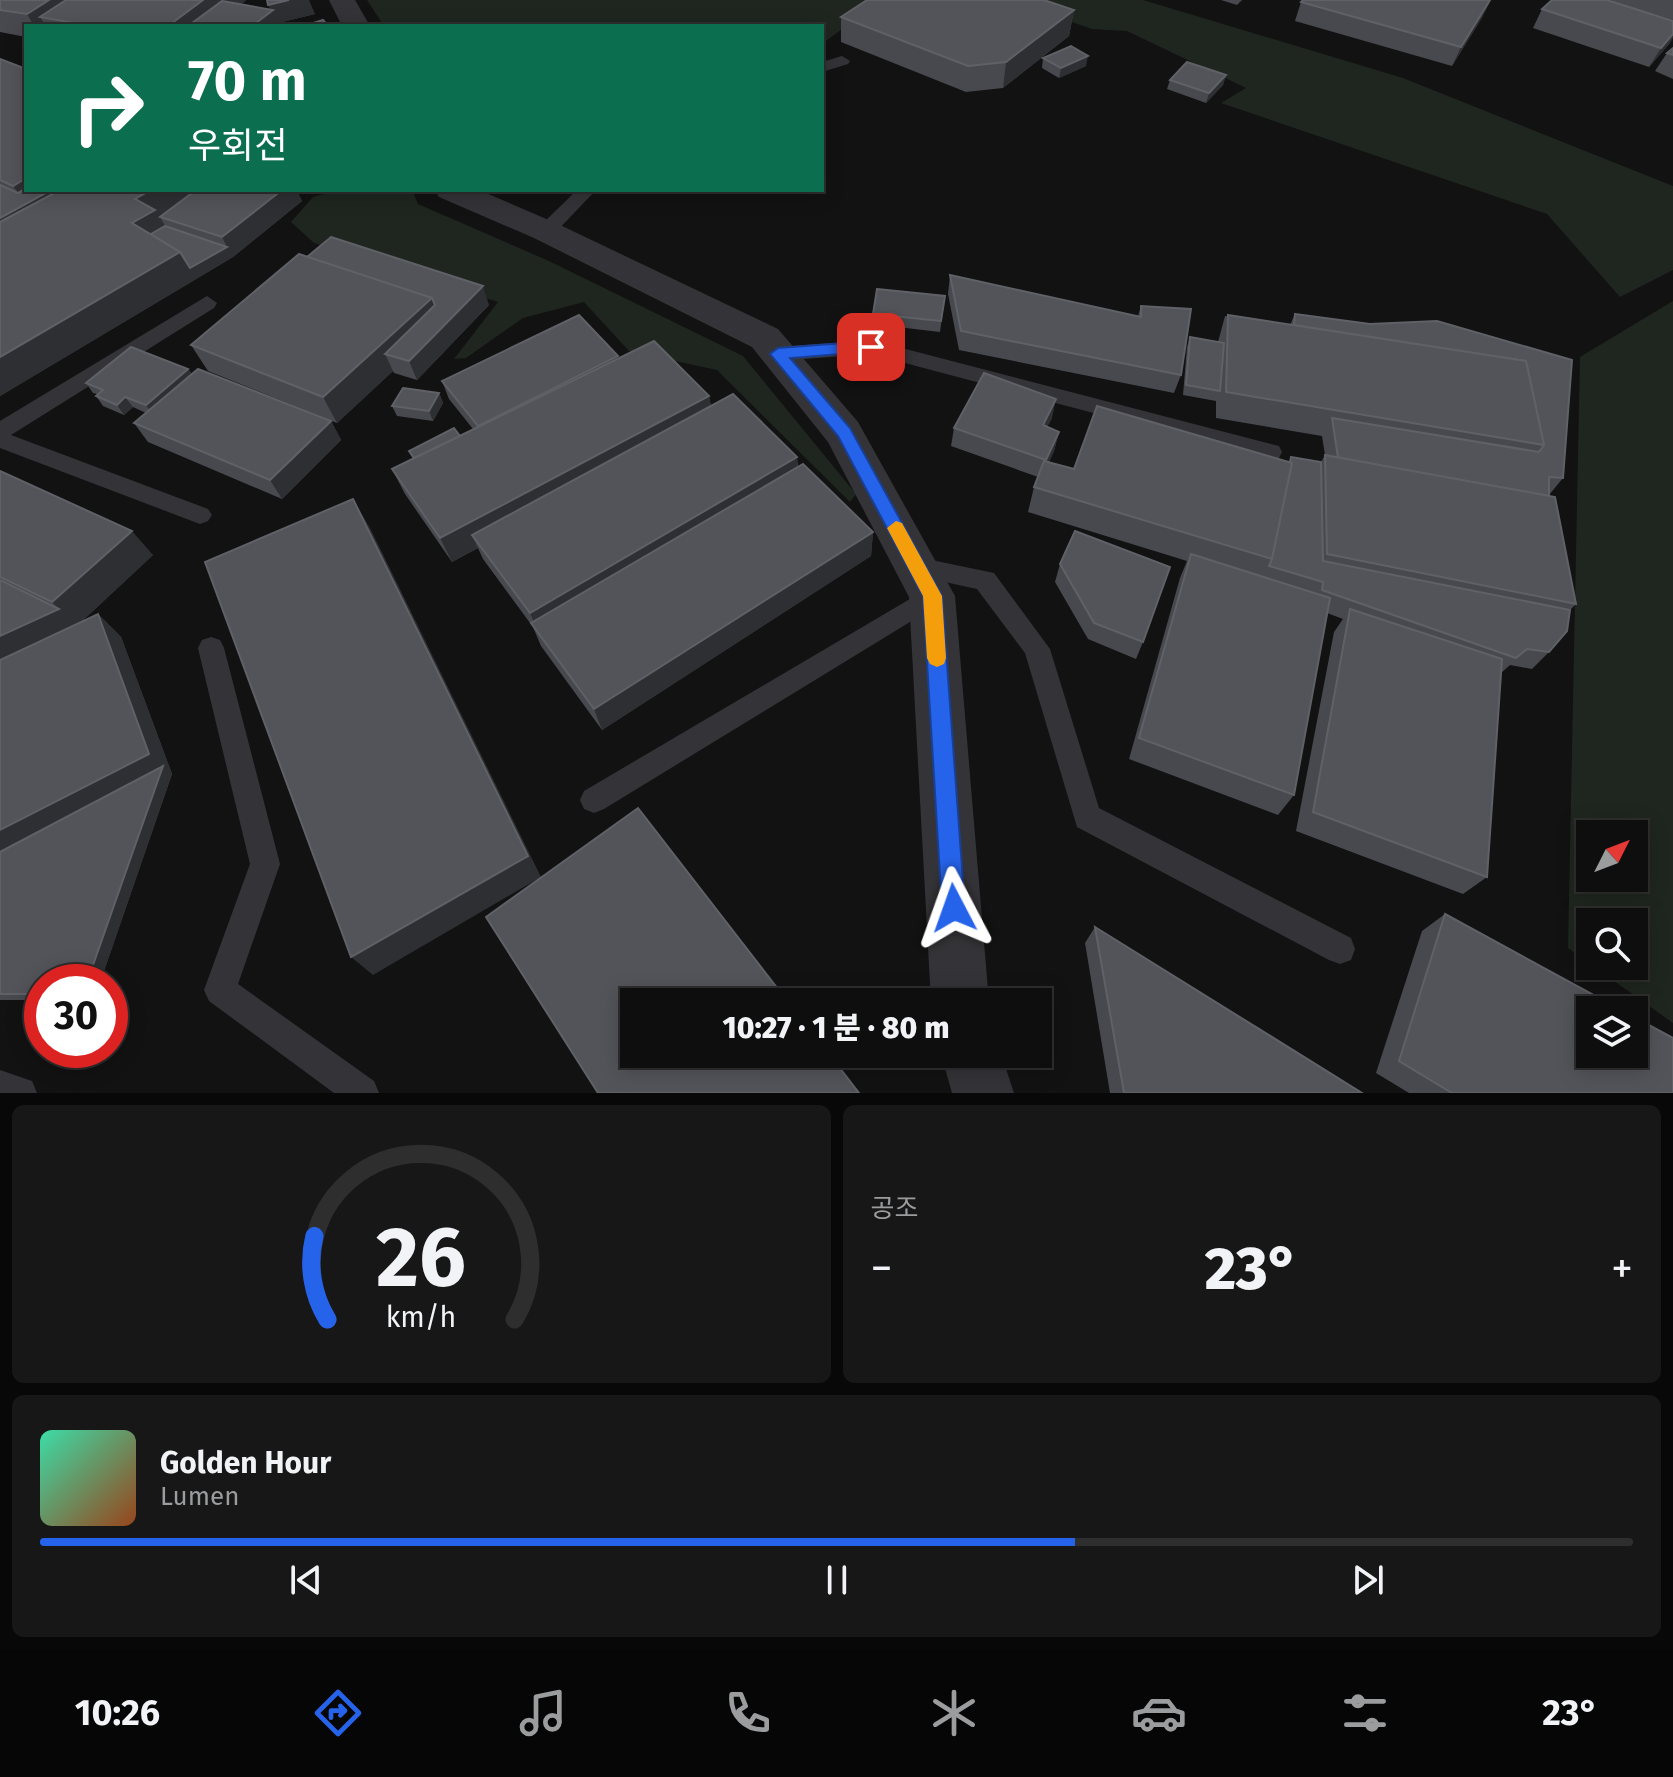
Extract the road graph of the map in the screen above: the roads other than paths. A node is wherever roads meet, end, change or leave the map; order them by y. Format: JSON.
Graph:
{"nodes":[{"id":1,"x":342,"y":0,"type":"edge"},
{"id":2,"x":355,"y":24,"type":"edge"},
{"id":3,"x":842,"y":61,"type":"dead end"},
{"id":4,"x":824,"y":66,"type":"edge"},
{"id":5,"x":456,"y":192,"type":"edge"},
{"id":6,"x":585,"y":192,"type":"edge"},
{"id":7,"x":546,"y":231,"type":"junction"},
{"id":8,"x":207,"y":303,"type":"dead end"},
{"id":9,"x":778,"y":354,"type":"junction"},
{"id":10,"x":0,"y":431,"type":"edge"},
{"id":11,"x":0,"y":439,"type":"edge"},
{"id":12,"x":1271,"y":452,"type":"dead end"},
{"id":13,"x":200,"y":515,"type":"dead end"},
{"id":14,"x":925,"y":582,"type":"junction"},
{"id":15,"x":211,"y":648,"type":"dead end"},
{"id":16,"x":594,"y":800,"type":"dead end"},
{"id":17,"x":1340,"y":949,"type":"dead end"},
{"id":18,"x":959,"y":988,"type":"edge"},
{"id":19,"x":975,"y":1068,"type":"edge"},
{"id":20,"x":0,"y":1087,"type":"edge"},
{"id":21,"x":20,"y":1093,"type":"edge"},
{"id":22,"x":362,"y":1093,"type":"edge"},
{"id":23,"x":983,"y":1093,"type":"edge"}],
"edges":[{"from":1,"to":2,"type":"street"},
{"from":3,"to":4,"type":"lane"},
{"from":5,"to":7,"type":"street"},
{"from":6,"to":7,"type":"lane"},
{"from":7,"to":9,"type":"street"},
{"from":8,"to":10,"type":"lane"},
{"from":9,"to":12,"type":"lane"},
{"from":9,"to":14,"type":"street"},
{"from":11,"to":13,"type":"lane"},
{"from":14,"to":16,"type":"lane"},
{"from":14,"to":17,"type":"lane"},
{"from":14,"to":18,"type":"street"},
{"from":15,"to":22,"type":"lane"},
{"from":19,"to":23,"type":"street"},
{"from":20,"to":21,"type":"lane"}]}
